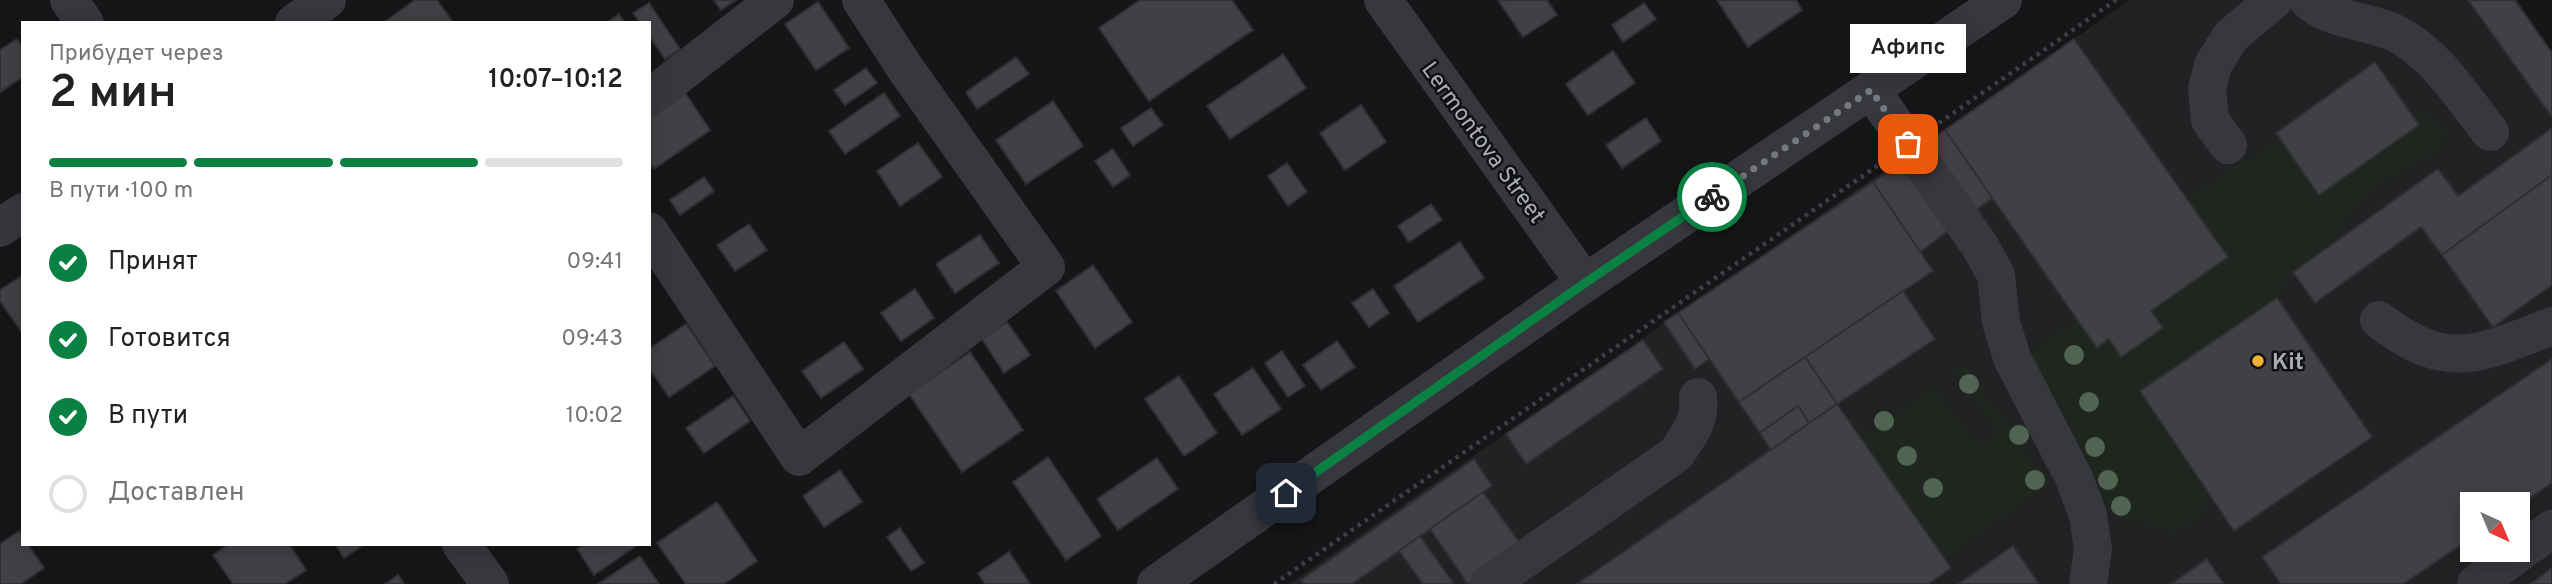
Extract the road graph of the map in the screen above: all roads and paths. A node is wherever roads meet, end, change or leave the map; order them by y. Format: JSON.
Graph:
{"nodes":[{"id":1,"x":69,"y":0,"type":"edge"},
{"id":2,"x":327,"y":0,"type":"edge"},
{"id":3,"x":775,"y":0,"type":"edge"},
{"id":4,"x":861,"y":0,"type":"edge"},
{"id":5,"x":1383,"y":0,"type":"edge"},
{"id":6,"x":2003,"y":0,"type":"edge"},
{"id":7,"x":2116,"y":0,"type":"edge"},
{"id":8,"x":2274,"y":0,"type":"edge"},
{"id":9,"x":2308,"y":0,"type":"edge"},
{"id":10,"x":84,"y":21,"type":"edge"},
{"id":11,"x":297,"y":21,"type":"edge"},
{"id":12,"x":1871,"y":90,"type":"junction"},
{"id":13,"x":651,"y":96,"type":"edge"},
{"id":14,"x":2490,"y":132,"type":"dead end"},
{"id":15,"x":1908,"y":144,"type":"junction"},
{"id":16,"x":2228,"y":145,"type":"dead end"},
{"id":17,"x":21,"y":213,"type":"edge"},
{"id":18,"x":0,"y":228,"type":"edge"},
{"id":19,"x":651,"y":234,"type":"edge"},
{"id":20,"x":1585,"y":283,"type":"junction"},
{"id":21,"x":2379,"y":320,"type":"dead end"},
{"id":22,"x":2552,"y":326,"type":"edge"},
{"id":23,"x":1698,"y":397,"type":"dead end"},
{"id":24,"x":2552,"y":529,"type":"edge"},
{"id":25,"x":462,"y":546,"type":"edge"},
{"id":26,"x":490,"y":584,"type":"edge"},
{"id":27,"x":1156,"y":584,"type":"edge"},
{"id":28,"x":1274,"y":584,"type":"edge"},
{"id":29,"x":1489,"y":584,"type":"edge"},
{"id":30,"x":2088,"y":584,"type":"edge"},
{"id":31,"x":2476,"y":584,"type":"edge"}],
"edges":[{"from":1,"to":10,"type":"street"},
{"from":2,"to":11,"type":"street"},
{"from":3,"to":13,"type":"street"},
{"from":4,"to":19,"type":"street"},
{"from":5,"to":20,"type":"street","name":"Lermontova Street"},
{"from":6,"to":12,"type":"street"},
{"from":7,"to":15,"type":"path"},
{"from":8,"to":16,"type":"street"},
{"from":9,"to":14,"type":"street"},
{"from":12,"to":15,"type":"street"},
{"from":12,"to":20,"type":"street"},
{"from":15,"to":28,"type":"path"},
{"from":15,"to":30,"type":"street"},
{"from":17,"to":18,"type":"street"},
{"from":20,"to":27,"type":"street"},
{"from":21,"to":22,"type":"street"},
{"from":23,"to":29,"type":"street"},
{"from":24,"to":31,"type":"street"},
{"from":25,"to":26,"type":"street"}]}
